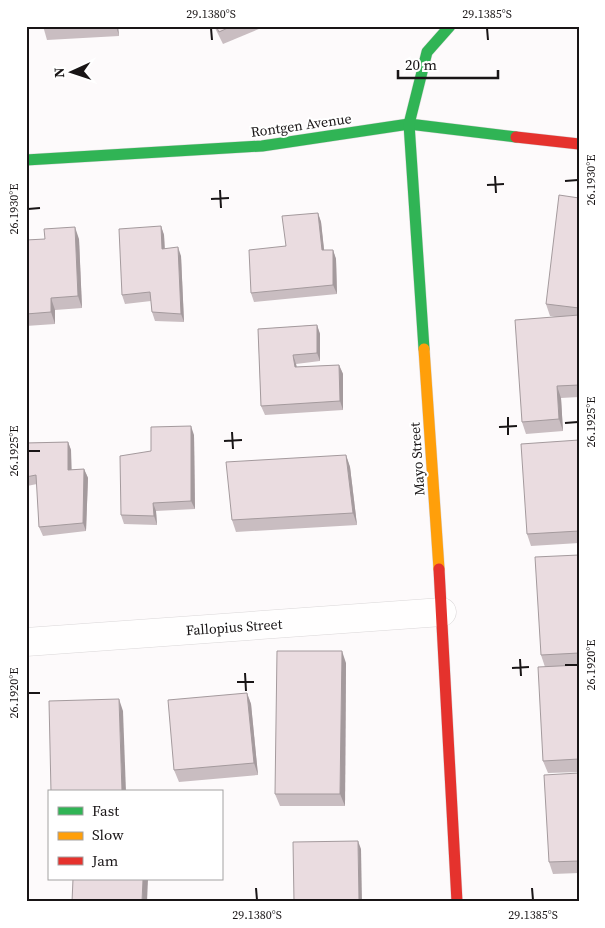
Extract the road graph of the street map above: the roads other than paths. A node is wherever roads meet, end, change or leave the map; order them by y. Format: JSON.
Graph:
{"nodes":[{"id":1,"x":450,"y":26,"type":"edge"},
{"id":2,"x":409,"y":124,"type":"junction"},
{"id":3,"x":579,"y":144,"type":"edge"},
{"id":4,"x":26,"y":160,"type":"edge"},
{"id":5,"x":442,"y":612,"type":"junction"},
{"id":6,"x":26,"y":642,"type":"edge"},
{"id":7,"x":457,"y":902,"type":"edge"}],
"edges":[{"from":1,"to":2,"type":"street","name":"Mayo Street"},
{"from":2,"to":3,"type":"street","name":"Rontgen Avenue"},
{"from":2,"to":4,"type":"street","name":"Rontgen Avenue"},
{"from":2,"to":5,"type":"street","name":"Mayo Street"},
{"from":5,"to":6,"type":"street","name":"Fallopius Street"},
{"from":5,"to":7,"type":"street","name":"Mayo Street"}]}
